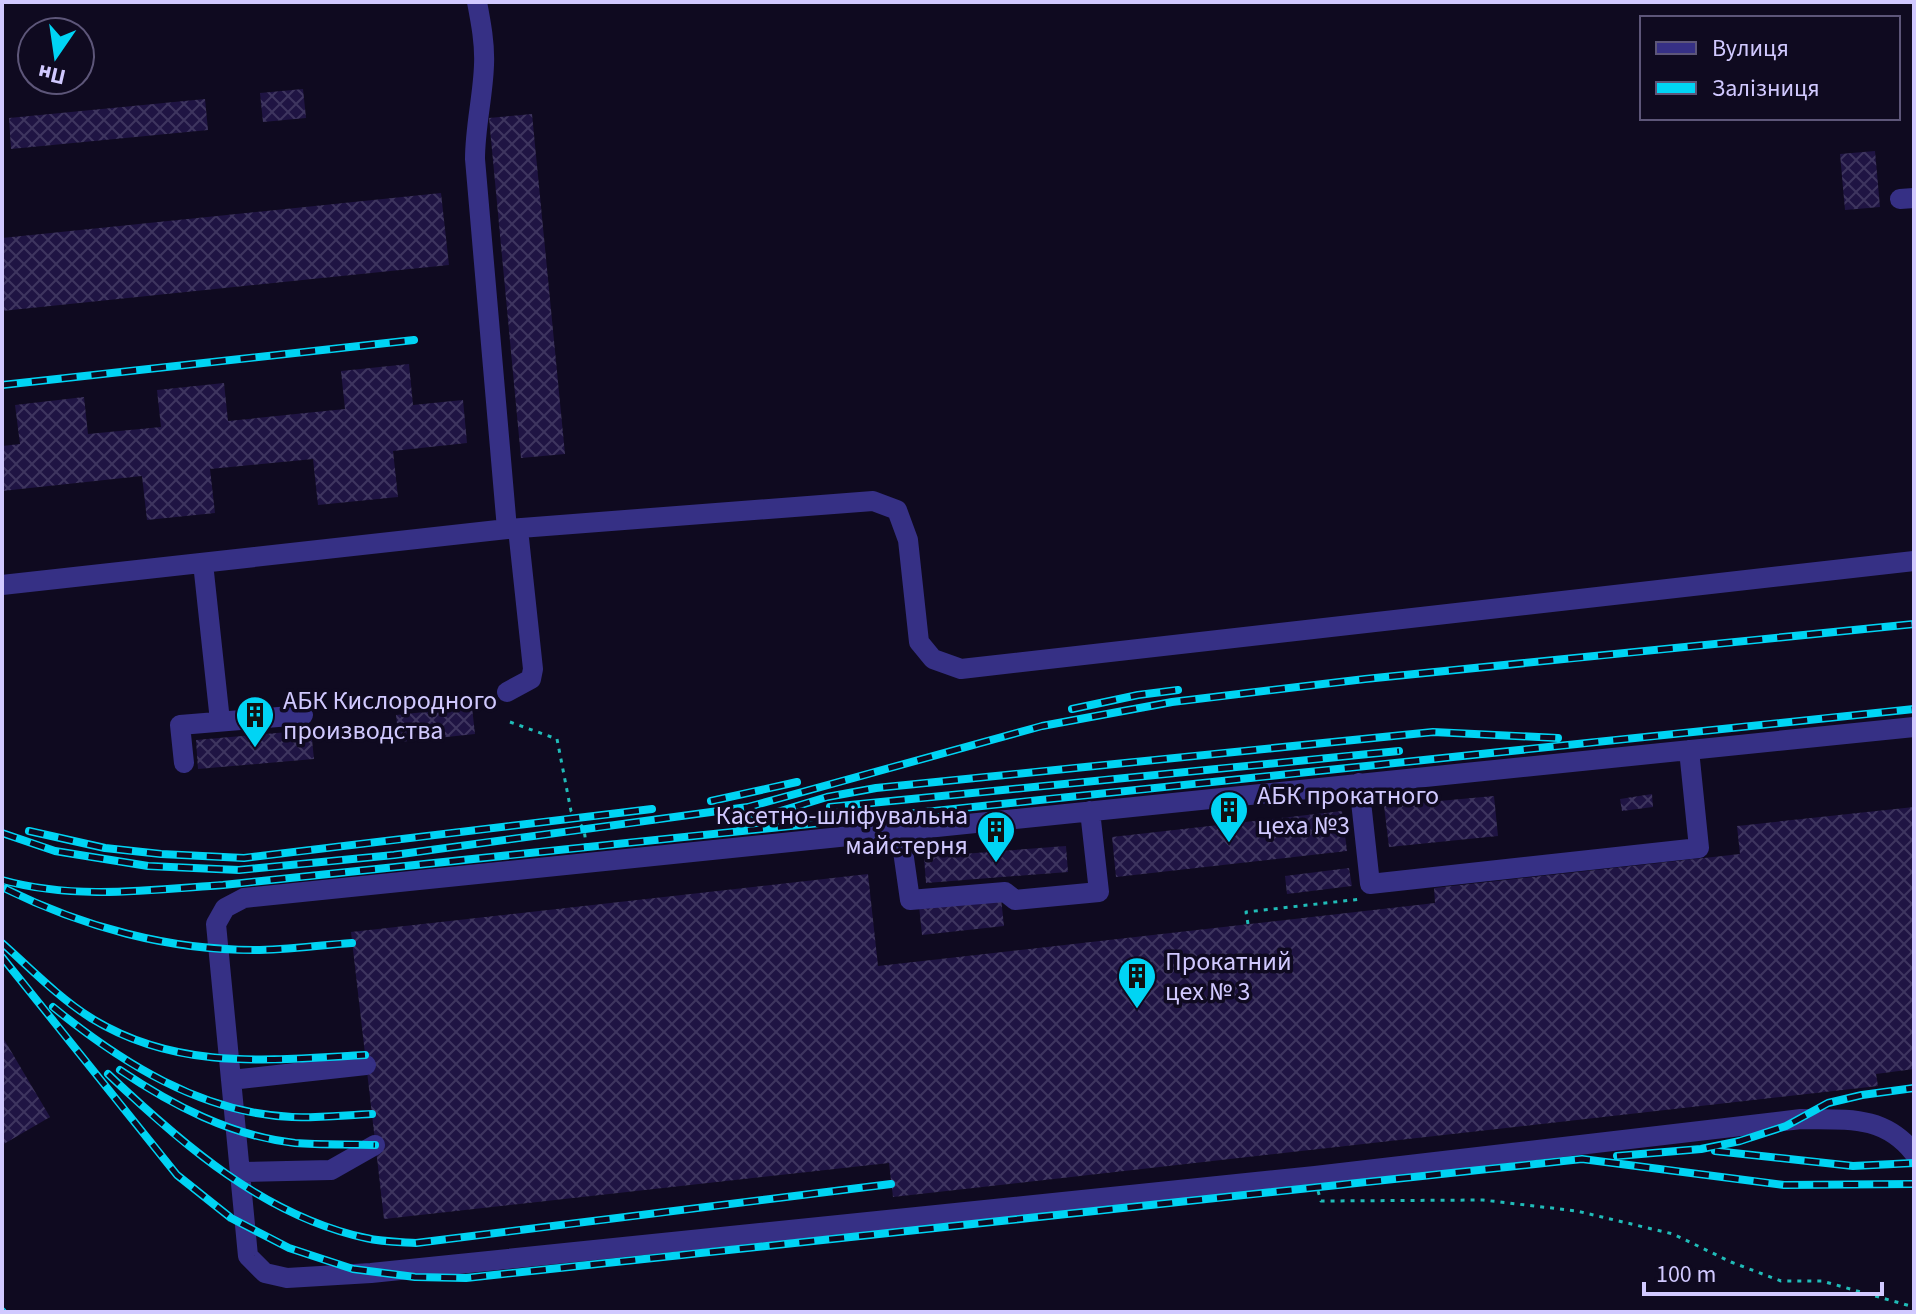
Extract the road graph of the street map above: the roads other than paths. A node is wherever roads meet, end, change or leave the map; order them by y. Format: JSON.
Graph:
{"nodes":[{"id":1,"x":477,"y":2,"type":"edge"},
{"id":2,"x":512,"y":529,"type":"junction"},
{"id":3,"x":1914,"y":561,"type":"edge"},
{"id":4,"x":203,"y":563,"type":"junction"},
{"id":5,"x":2,"y":585,"type":"edge"},
{"id":6,"x":507,"y":692,"type":"dead end"},
{"id":7,"x":303,"y":715,"type":"dead end"},
{"id":8,"x":220,"y":721,"type":"junction"},
{"id":9,"x":1914,"y":727,"type":"edge"},
{"id":10,"x":1689,"y":750,"type":"junction"},
{"id":11,"x":184,"y":763,"type":"dead end"},
{"id":12,"x":1359,"y":783,"type":"junction"},
{"id":13,"x":1090,"y":811,"type":"junction"},
{"id":14,"x":900,"y":830,"type":"junction"},
{"id":15,"x":366,"y":1065,"type":"dead end"},
{"id":16,"x":231,"y":1080,"type":"junction"},
{"id":17,"x":375,"y":1145,"type":"dead end"},
{"id":18,"x":1914,"y":1153,"type":"edge"},
{"id":19,"x":240,"y":1172,"type":"junction"}],
"edges":[{"from":1,"to":2,"type":"lane"},
{"from":2,"to":3,"type":"lane"},
{"from":2,"to":4,"type":"lane"},
{"from":2,"to":6,"type":"lane"},
{"from":4,"to":5,"type":"lane"},
{"from":4,"to":8,"type":"lane"},
{"from":7,"to":8,"type":"lane"},
{"from":8,"to":11,"type":"lane"},
{"from":9,"to":10,"type":"lane"},
{"from":10,"to":12,"type":"lane"},
{"from":10,"to":12,"type":"lane"},
{"from":12,"to":13,"type":"lane"},
{"from":13,"to":14,"type":"lane"},
{"from":13,"to":14,"type":"lane"},
{"from":14,"to":16,"type":"lane"},
{"from":15,"to":16,"type":"lane"},
{"from":16,"to":19,"type":"lane"},
{"from":17,"to":19,"type":"lane"},
{"from":18,"to":19,"type":"lane"}]}
